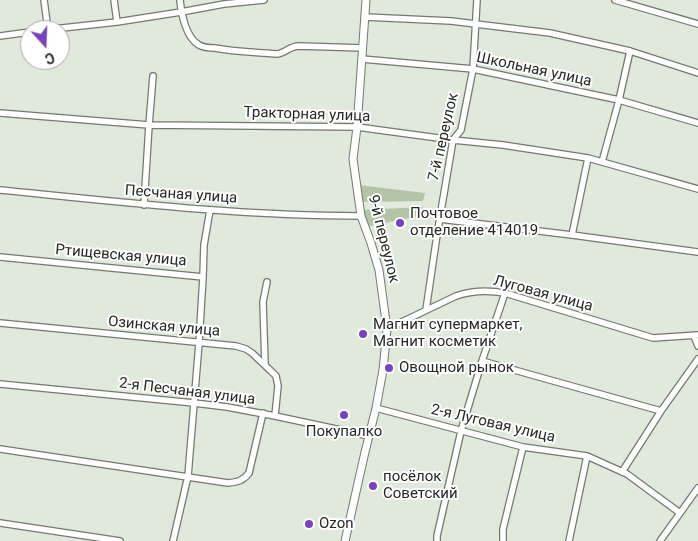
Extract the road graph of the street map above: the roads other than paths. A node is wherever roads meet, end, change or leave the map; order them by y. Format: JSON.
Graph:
{"nodes":[{"id":1,"x":44,"y":0,"type":"edge"},
{"id":2,"x":114,"y":0,"type":"edge"},
{"id":3,"x":180,"y":0,"type":"edge"},
{"id":4,"x":264,"y":0,"type":"edge"},
{"id":5,"x":366,"y":0,"type":"edge"},
{"id":6,"x":477,"y":0,"type":"edge"},
{"id":7,"x":615,"y":0,"type":"edge"},
{"id":8,"x":224,"y":2,"type":"edge"},
{"id":9,"x":181,"y":12,"type":"junction"},
{"id":10,"x":365,"y":17,"type":"junction"},
{"id":11,"x":45,"y":20,"type":"edge"},
{"id":12,"x":117,"y":22,"type":"junction"},
{"id":13,"x":475,"y":24,"type":"junction"},
{"id":14,"x":698,"y":24,"type":"edge"},
{"id":15,"x":70,"y":27,"type":"edge"},
{"id":16,"x":20,"y":33,"type":"edge"},
{"id":17,"x":0,"y":36,"type":"edge"},
{"id":18,"x":363,"y":48,"type":"junction"},
{"id":19,"x":630,"y":51,"type":"junction"},
{"id":20,"x":362,"y":59,"type":"junction"},
{"id":21,"x":472,"y":69,"type":"junction"},
{"id":22,"x":698,"y":73,"type":"edge"},
{"id":23,"x":153,"y":76,"type":"dead end"},
{"id":24,"x":619,"y":100,"type":"junction"},
{"id":25,"x":0,"y":113,"type":"edge"},
{"id":26,"x":698,"y":123,"type":"edge"},
{"id":27,"x":149,"y":125,"type":"junction"},
{"id":28,"x":357,"y":127,"type":"junction"},
{"id":29,"x":454,"y":140,"type":"junction"},
{"id":30,"x":588,"y":158,"type":"junction"},
{"id":31,"x":602,"y":162,"type":"junction"},
{"id":32,"x":698,"y":188,"type":"edge"},
{"id":33,"x":0,"y":190,"type":"edge"},
{"id":34,"x":144,"y":205,"type":"junction"},
{"id":35,"x":210,"y":210,"type":"junction"},
{"id":36,"x":361,"y":216,"type":"junction"},
{"id":37,"x":440,"y":219,"type":"junction"},
{"id":38,"x":572,"y":235,"type":"junction"},
{"id":39,"x":698,"y":252,"type":"edge"},
{"id":40,"x":0,"y":257,"type":"edge"},
{"id":41,"x":203,"y":277,"type":"junction"},
{"id":42,"x":267,"y":282,"type":"dead end"},
{"id":43,"x":505,"y":293,"type":"junction"},
{"id":44,"x":426,"y":310,"type":"junction"},
{"id":45,"x":0,"y":323,"type":"edge"},
{"id":46,"x":387,"y":329,"type":"junction"},
{"id":47,"x":696,"y":336,"type":"edge"},
{"id":48,"x":199,"y":343,"type":"junction"},
{"id":49,"x":698,"y":346,"type":"edge"},
{"id":50,"x":698,"y":359,"type":"edge"},
{"id":51,"x":482,"y":361,"type":"junction"},
{"id":52,"x":265,"y":366,"type":"junction"},
{"id":53,"x":0,"y":384,"type":"edge"},
{"id":54,"x":194,"y":403,"type":"junction"},
{"id":55,"x":376,"y":408,"type":"junction"},
{"id":56,"x":661,"y":411,"type":"junction"},
{"id":57,"x":263,"y":414,"type":"junction"},
{"id":58,"x":275,"y":416,"type":"junction"},
{"id":59,"x":461,"y":431,"type":"junction"},
{"id":60,"x":369,"y":436,"type":"junction"},
{"id":61,"x":523,"y":447,"type":"junction"},
{"id":62,"x":0,"y":449,"type":"edge"},
{"id":63,"x":587,"y":456,"type":"junction"},
{"id":64,"x":622,"y":472,"type":"junction"},
{"id":65,"x":188,"y":476,"type":"junction"},
{"id":66,"x":698,"y":488,"type":"edge"},
{"id":67,"x":680,"y":512,"type":"junction"},
{"id":68,"x":0,"y":523,"type":"edge"},
{"id":69,"x":120,"y":541,"type":"edge"},
{"id":70,"x":173,"y":541,"type":"edge"},
{"id":71,"x":345,"y":541,"type":"edge"},
{"id":72,"x":438,"y":541,"type":"edge"},
{"id":73,"x":503,"y":541,"type":"edge"},
{"id":74,"x":569,"y":541,"type":"edge"},
{"id":75,"x":660,"y":541,"type":"edge"}],
"edges":[{"from":1,"to":11,"type":"street"},
{"from":2,"to":12,"type":"street"},
{"from":3,"to":9,"type":"street"},
{"from":4,"to":8,"type":"street"},
{"from":5,"to":10,"type":"street","name":"9-й переулок"},
{"from":6,"to":13,"type":"street","name":"7-й переулок"},
{"from":7,"to":14,"type":"street"},
{"from":8,"to":9,"type":"street"},
{"from":9,"to":12,"type":"street"},
{"from":9,"to":18,"type":"street"},
{"from":10,"to":13,"type":"street"},
{"from":10,"to":18,"type":"street","name":"9-й переулок"},
{"from":12,"to":15,"type":"street"},
{"from":13,"to":19,"type":"street"},
{"from":13,"to":21,"type":"street","name":"7-й переулок"},
{"from":16,"to":17,"type":"street"},
{"from":18,"to":20,"type":"street","name":"9-й переулок"},
{"from":19,"to":22,"type":"street"},
{"from":19,"to":24,"type":"street"},
{"from":20,"to":21,"type":"street","name":"Школьная улица"},
{"from":20,"to":28,"type":"street","name":"9-й переулок"},
{"from":21,"to":24,"type":"street","name":"Школьная улица"},
{"from":21,"to":29,"type":"street","name":"7-й переулок"},
{"from":23,"to":27,"type":"street"},
{"from":24,"to":26,"type":"street","name":"Школьная улица"},
{"from":24,"to":31,"type":"street"},
{"from":25,"to":27,"type":"street","name":"Тракторная улица"},
{"from":27,"to":28,"type":"street","name":"Тракторная улица"},
{"from":27,"to":34,"type":"street"},
{"from":28,"to":29,"type":"street","name":"Тракторная улица"},
{"from":28,"to":36,"type":"street","name":"9-й переулок"},
{"from":29,"to":30,"type":"street","name":"Тракторная улица"},
{"from":29,"to":37,"type":"street","name":"7-й переулок"},
{"from":30,"to":31,"type":"street","name":"Тракторная улица"},
{"from":30,"to":38,"type":"street"},
{"from":31,"to":32,"type":"street","name":"Тракторная улица"},
{"from":33,"to":34,"type":"street","name":"Песчаная улица"},
{"from":34,"to":35,"type":"street","name":"Песчаная улица"},
{"from":35,"to":36,"type":"street","name":"Песчаная улица"},
{"from":35,"to":41,"type":"street","name":"Ртищевская улица"},
{"from":36,"to":46,"type":"street","name":"9-й переулок"},
{"from":37,"to":38,"type":"street"},
{"from":37,"to":44,"type":"street","name":"7-й переулок"},
{"from":38,"to":39,"type":"street"},
{"from":40,"to":41,"type":"street","name":"Ртищевская улица"},
{"from":41,"to":48,"type":"street"},
{"from":42,"to":52,"type":"street"},
{"from":43,"to":44,"type":"street","name":"Луговая улица"},
{"from":43,"to":47,"type":"street","name":"Луговая улица"},
{"from":43,"to":51,"type":"street"},
{"from":44,"to":46,"type":"street","name":"Луговая улица"},
{"from":45,"to":48,"type":"street","name":"Озинская улица"},
{"from":46,"to":55,"type":"street","name":"9-й переулок"},
{"from":47,"to":49,"type":"street"},
{"from":48,"to":52,"type":"street","name":"Озинская улица"},
{"from":48,"to":54,"type":"street"},
{"from":50,"to":56,"type":"street"},
{"from":51,"to":56,"type":"street"},
{"from":51,"to":59,"type":"street"},
{"from":52,"to":58,"type":"street","name":"Озинская улица"},
{"from":53,"to":54,"type":"street","name":"2-я Песчаная улица"},
{"from":54,"to":57,"type":"street","name":"2-я Песчаная улица"},
{"from":54,"to":65,"type":"street"},
{"from":55,"to":59,"type":"street","name":"2-я Луговая улица"},
{"from":55,"to":60,"type":"street","name":"9-й переулок"},
{"from":56,"to":64,"type":"street"},
{"from":57,"to":58,"type":"street","name":"2-я Песчаная улица"},
{"from":57,"to":65,"type":"street"},
{"from":58,"to":60,"type":"street","name":"2-я Песчаная улица"},
{"from":59,"to":61,"type":"street","name":"2-я Луговая улица"},
{"from":59,"to":72,"type":"street"},
{"from":60,"to":71,"type":"street","name":"9-й переулок"},
{"from":61,"to":63,"type":"street","name":"2-я Луговая улица"},
{"from":61,"to":73,"type":"street"},
{"from":62,"to":65,"type":"street"},
{"from":63,"to":64,"type":"street","name":"2-я Луговая улица"},
{"from":63,"to":74,"type":"street"},
{"from":64,"to":67,"type":"street","name":"2-я Луговая улица"},
{"from":65,"to":70,"type":"street"},
{"from":66,"to":67,"type":"street"},
{"from":67,"to":75,"type":"street"},
{"from":68,"to":69,"type":"street"}]}
